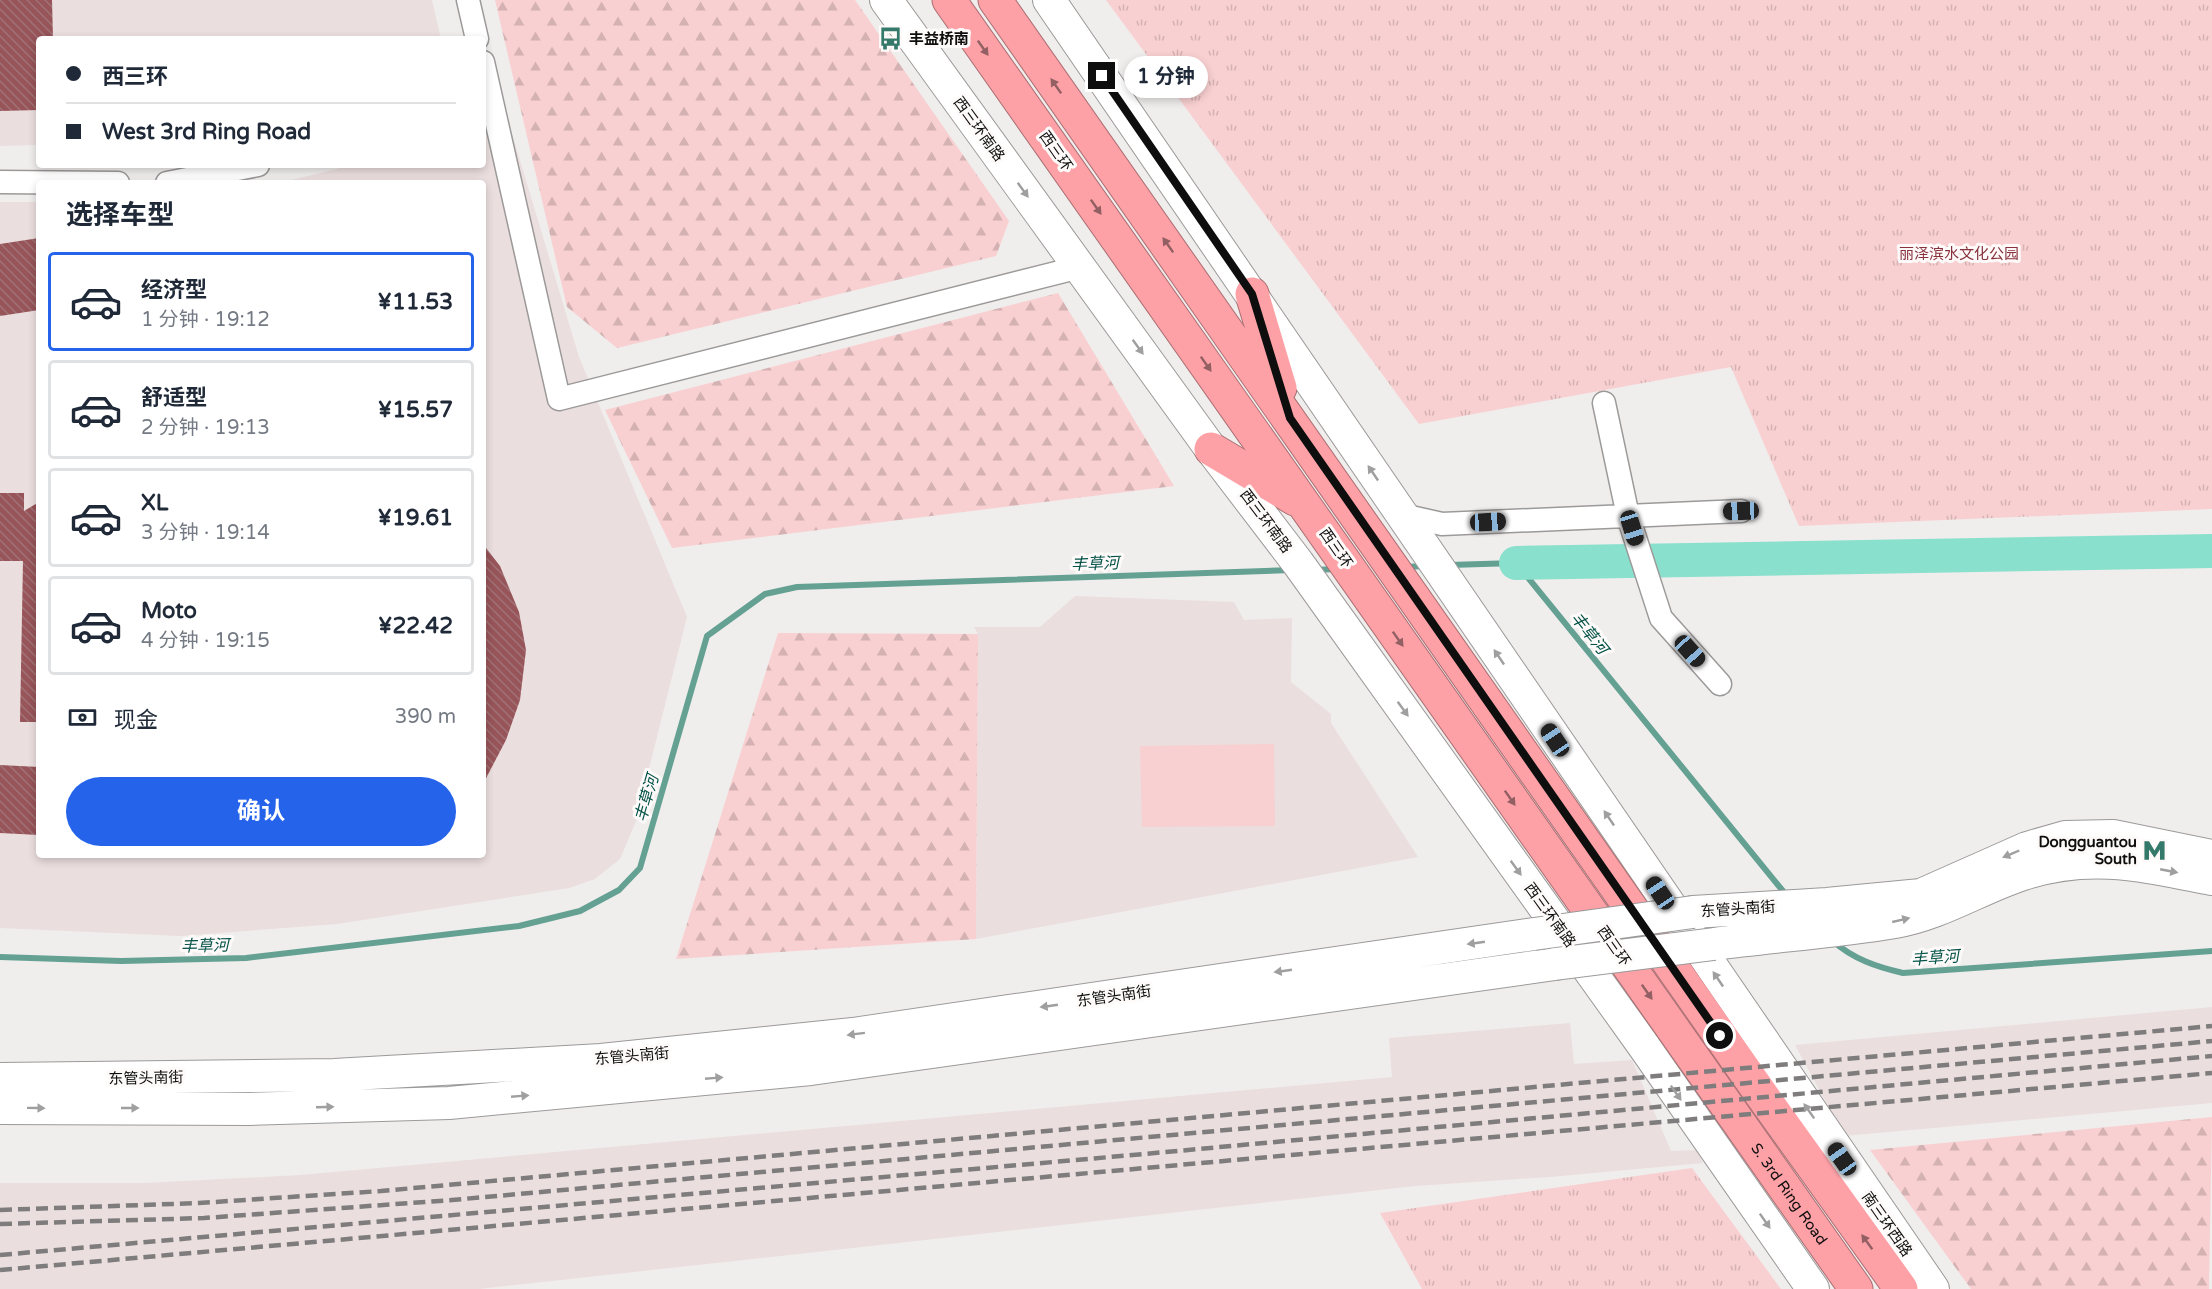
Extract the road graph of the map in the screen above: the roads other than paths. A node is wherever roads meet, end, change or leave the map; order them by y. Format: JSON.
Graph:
{"nodes":[{"id":1,"x":468,"y":0,"type":"edge"},
{"id":2,"x":886,"y":0,"type":"edge"},
{"id":3,"x":950,"y":0,"type":"edge"},
{"id":4,"x":995,"y":0,"type":"edge"},
{"id":5,"x":1049,"y":0,"type":"edge"},
{"id":6,"x":476,"y":36,"type":"edge"},
{"id":7,"x":486,"y":86,"type":"edge"},
{"id":8,"x":490,"y":119,"type":"edge"},
{"id":9,"x":243,"y":168,"type":"edge"},
{"id":10,"x":183,"y":180,"type":"edge"},
{"id":11,"x":0,"y":182,"type":"edge"},
{"id":12,"x":36,"y":182,"type":"edge"},
{"id":13,"x":1080,"y":267,"type":"junction"},
{"id":14,"x":1252,"y":294,"type":"junction"},
{"id":15,"x":1604,"y":403,"type":"dead end"},
{"id":16,"x":1290,"y":418,"type":"junction"},
{"id":17,"x":1211,"y":449,"type":"junction"},
{"id":18,"x":1304,"y":504,"type":"junction"},
{"id":19,"x":1741,"y":511,"type":"dead end"},
{"id":20,"x":1402,"y":515,"type":"junction"},
{"id":21,"x":1628,"y":516,"type":"junction"},
{"id":22,"x":1720,"y":684,"type":"dead end"},
{"id":23,"x":2212,"y":856,"type":"edge"},
{"id":24,"x":2212,"y":879,"type":"edge"},
{"id":25,"x":1835,"y":916,"type":"junction"},
{"id":26,"x":0,"y":1079,"type":"edge"},
{"id":27,"x":1720,"y":1098,"type":"joint"},
{"id":28,"x":0,"y":1107,"type":"edge"},
{"id":29,"x":1813,"y":1289,"type":"edge"},
{"id":30,"x":1856,"y":1289,"type":"edge"},
{"id":31,"x":1901,"y":1289,"type":"edge"},
{"id":32,"x":1932,"y":1289,"type":"edge"}],
"edges":[{"from":1,"to":6,"type":"street"},
{"from":2,"to":13,"type":"main road","name":"西三环南路","one_way":true},
{"from":3,"to":18,"type":"highway","name":"西三环","one_way":true},
{"from":16,"to":4,"type":"highway","one_way":true},
{"from":5,"to":14,"type":"main road"},
{"from":7,"to":8,"type":"street"},
{"from":8,"to":13,"type":"street"},
{"from":9,"to":10,"type":"street"},
{"from":11,"to":12,"type":"street"},
{"from":13,"to":17,"type":"main road","name":"西三环南路","one_way":true},
{"from":14,"to":16,"type":"highway"},
{"from":20,"to":14,"type":"main road","one_way":true},
{"from":15,"to":21,"type":"street"},
{"from":31,"to":16,"type":"highway","one_way":true},
{"from":17,"to":18,"type":"highway"},
{"from":17,"to":29,"type":"main road","name":"西三环南路","one_way":true},
{"from":18,"to":27,"type":"highway","name":"西三环","one_way":true},
{"from":19,"to":21,"type":"street"},
{"from":20,"to":21,"type":"street"},
{"from":32,"to":20,"type":"main road","name":"南三环西路","one_way":true},
{"from":21,"to":22,"type":"street"},
{"from":23,"to":25,"type":"main road","name":"东管头南街","one_way":true},
{"from":25,"to":24,"type":"main road","name":"东管头南街","one_way":true},
{"from":25,"to":26,"type":"main road","name":"东管头南街","one_way":true,"bridge":true},
{"from":28,"to":25,"type":"main road","name":"东管头南街","one_way":true,"bridge":true},
{"from":27,"to":30,"type":"highway","name":"S. 3rd Ring Road"}]}
